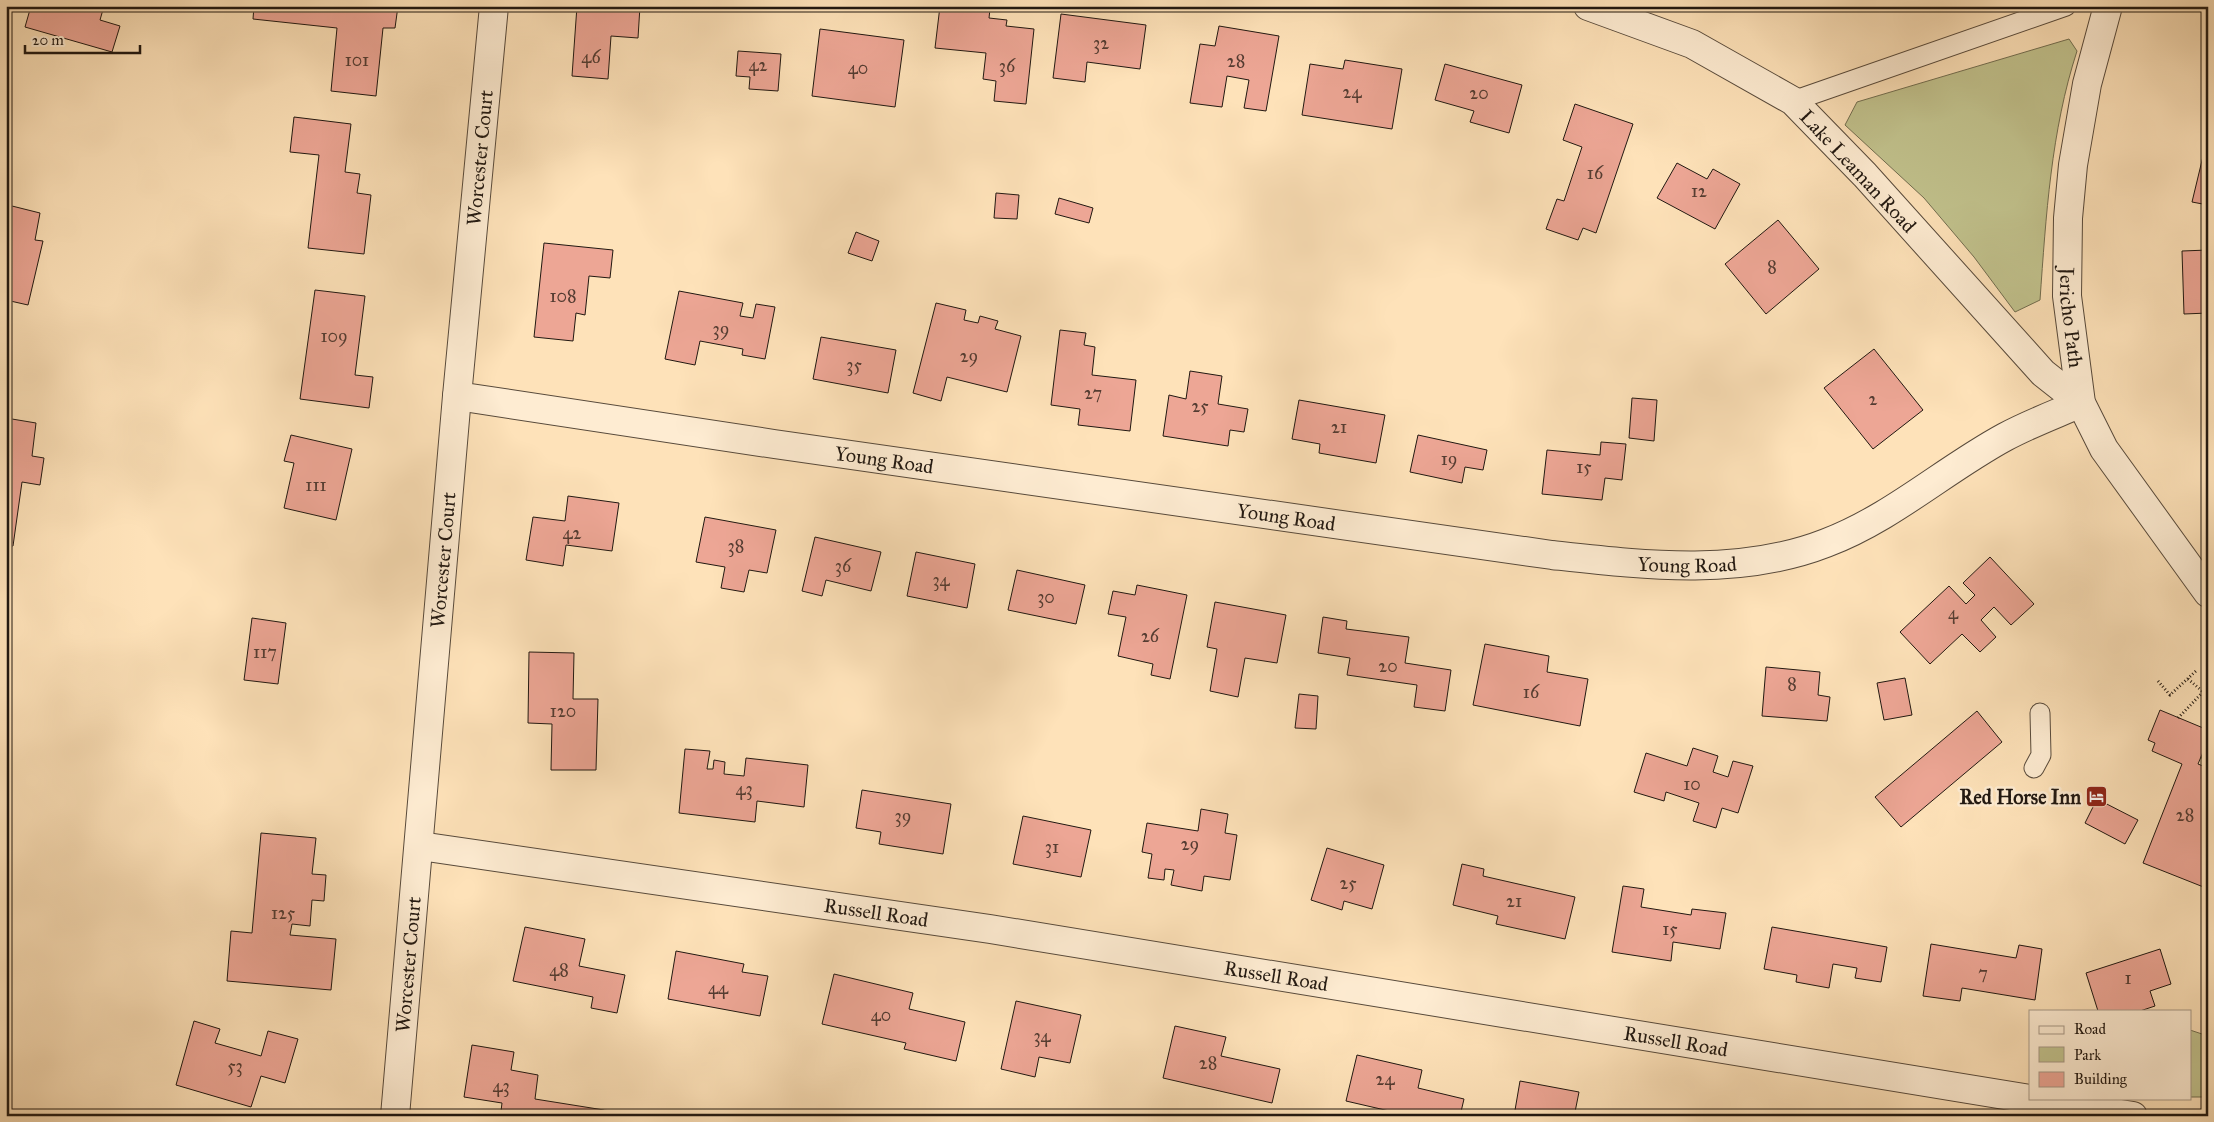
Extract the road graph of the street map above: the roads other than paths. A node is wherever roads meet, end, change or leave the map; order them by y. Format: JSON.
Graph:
{"nodes":[{"id":1,"x":494,"y":6,"type":"edge"},
{"id":2,"x":1588,"y":6,"type":"edge"},
{"id":3,"x":2066,"y":6,"type":"edge"},
{"id":4,"x":2108,"y":6,"type":"edge"},
{"id":5,"x":1792,"y":100,"type":"junction"},
{"id":6,"x":457,"y":396,"type":"junction"},
{"id":7,"x":2081,"y":403,"type":"junction"},
{"id":8,"x":2208,"y":593,"type":"edge"},
{"id":9,"x":2040,"y":713,"type":"dead end"},
{"id":10,"x":2034,"y":768,"type":"dead end"},
{"id":11,"x":420,"y":846,"type":"junction"},
{"id":12,"x":2029,"y":1099,"type":"edge"},
{"id":13,"x":2035,"y":1100,"type":"edge"},
{"id":14,"x":395,"y":1116,"type":"edge"},
{"id":15,"x":2133,"y":1116,"type":"edge"}],
"edges":[{"from":1,"to":6,"type":"street","name":"Worcester Court"},
{"from":2,"to":5,"type":"street","name":"Lake Leaman Road"},
{"from":3,"to":5,"type":"lane"},
{"from":4,"to":7,"type":"street","name":"Jericho Path"},
{"from":5,"to":7,"type":"street","name":"Lake Leaman Road"},
{"from":6,"to":7,"type":"street","name":"Young Road"},
{"from":6,"to":11,"type":"street","name":"Worcester Court"},
{"from":7,"to":8,"type":"street","name":"Jericho Path"},
{"from":9,"to":10,"type":"lane"},
{"from":11,"to":12,"type":"street","name":"Russell Road"},
{"from":11,"to":14,"type":"street","name":"Worcester Court"},
{"from":13,"to":15,"type":"street","name":"Russell Road"}]}
